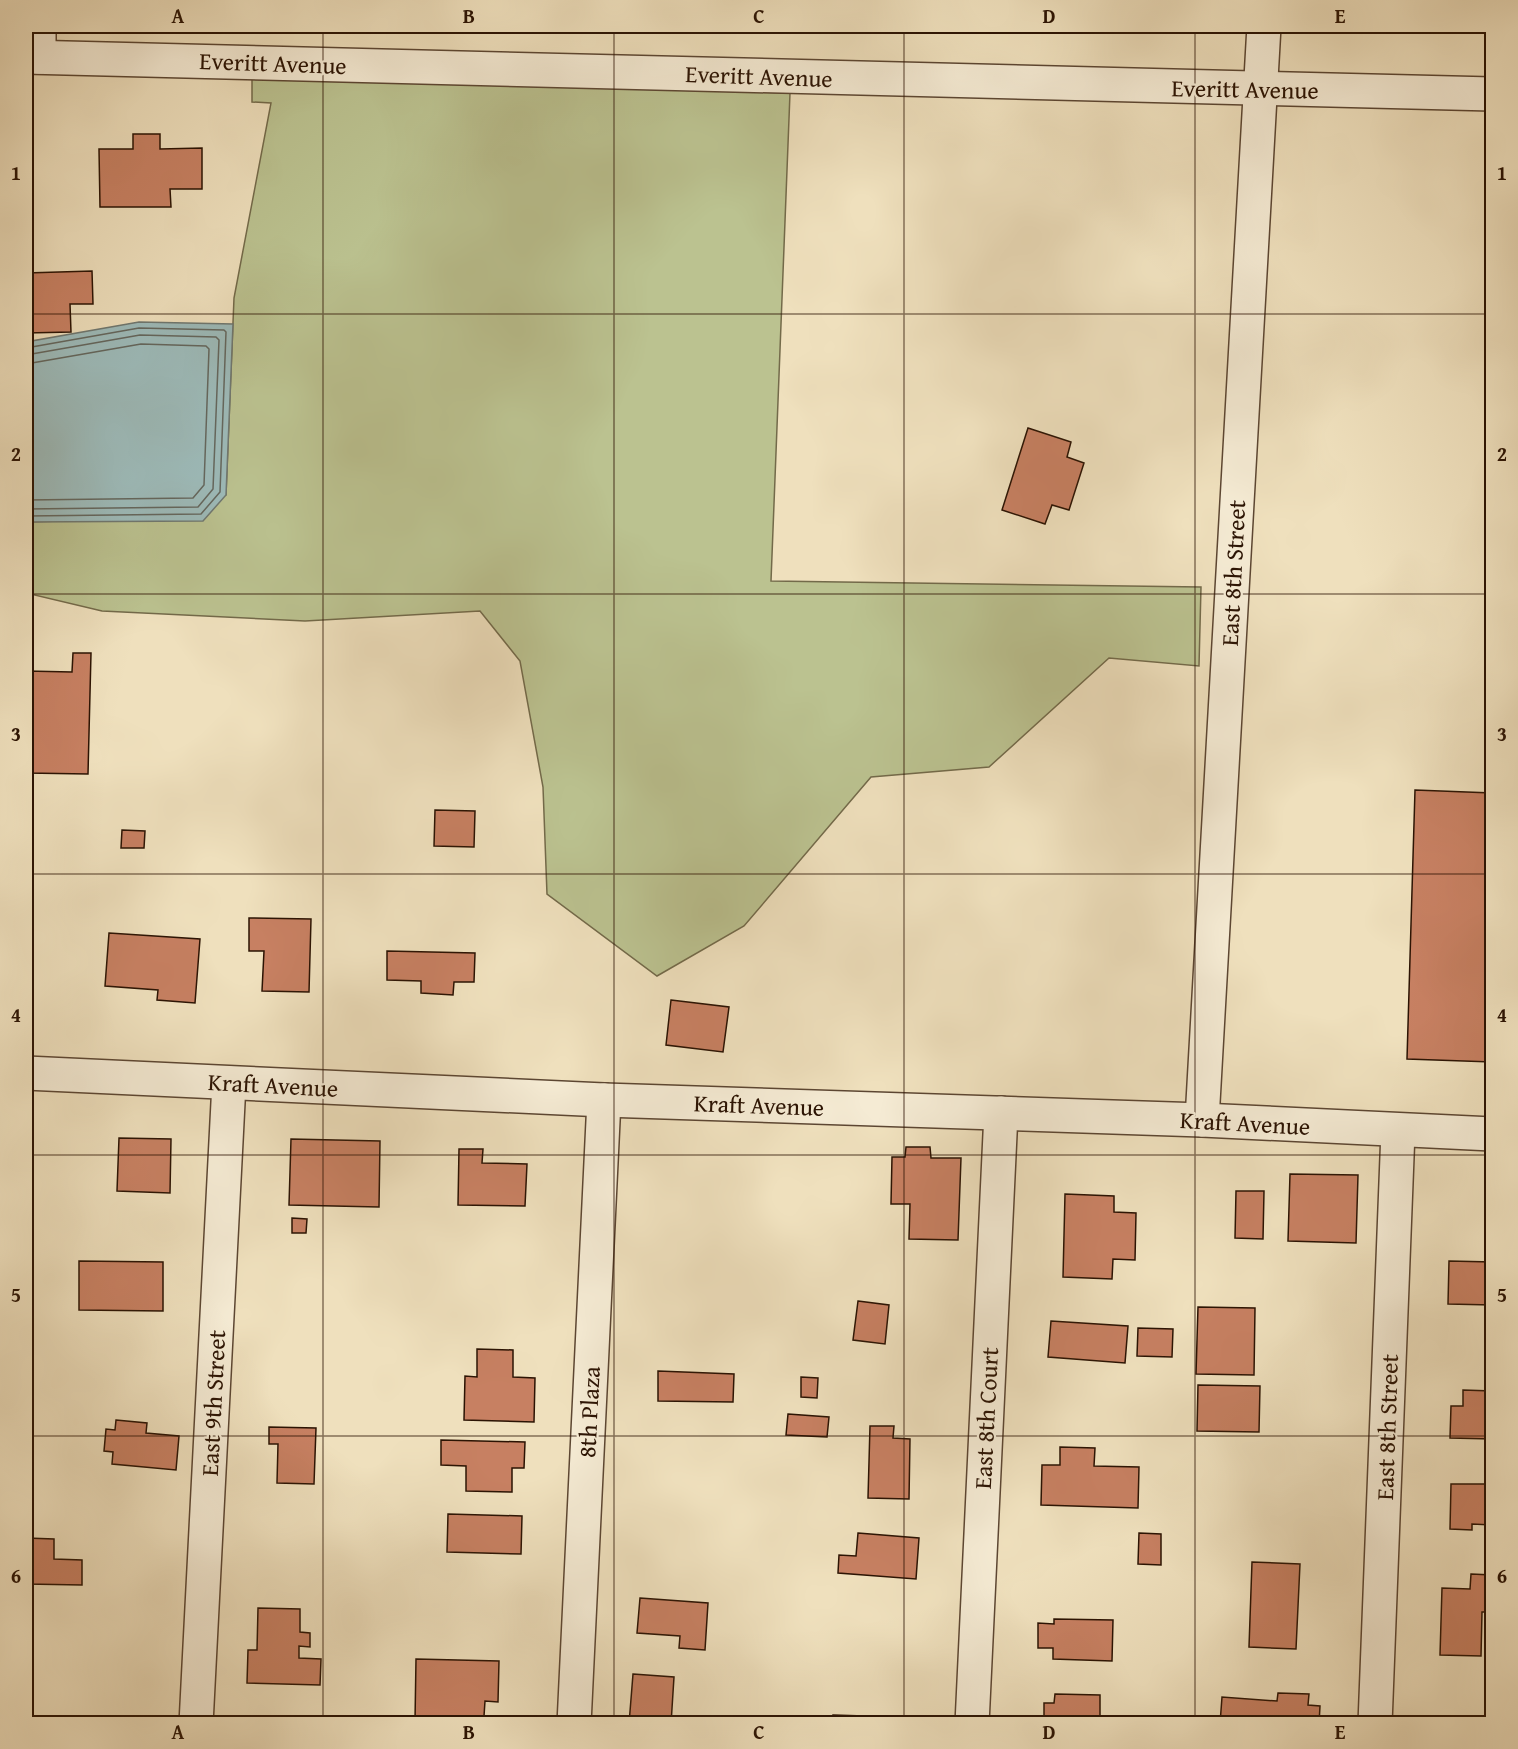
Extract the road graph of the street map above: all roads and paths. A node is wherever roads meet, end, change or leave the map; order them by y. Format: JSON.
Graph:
{"nodes":[{"id":1,"x":1264,"y":26,"type":"edge"},
{"id":2,"x":35,"y":46,"type":"edge"},
{"id":3,"x":1261,"y":90,"type":"junction"},
{"id":4,"x":1492,"y":94,"type":"edge"},
{"id":5,"x":26,"y":1073,"type":"edge"},
{"id":6,"x":229,"y":1083,"type":"junction"},
{"id":7,"x":604,"y":1100,"type":"junction"},
{"id":8,"x":1001,"y":1113,"type":"junction"},
{"id":9,"x":1202,"y":1120,"type":"junction"},
{"id":10,"x":1398,"y":1131,"type":"junction"},
{"id":11,"x":1492,"y":1134,"type":"edge"},
{"id":12,"x":196,"y":1724,"type":"edge"},
{"id":13,"x":574,"y":1724,"type":"edge"},
{"id":14,"x":972,"y":1724,"type":"edge"},
{"id":15,"x":1376,"y":1724,"type":"edge"}],
"edges":[{"from":1,"to":3,"type":"street","name":"East 8th Street"},
{"from":2,"to":3,"type":"street","name":"Everitt Avenue"},
{"from":3,"to":4,"type":"street","name":"Everitt Avenue"},
{"from":3,"to":9,"type":"street","name":"East 8th Street"},
{"from":5,"to":6,"type":"street","name":"Kraft Avenue"},
{"from":6,"to":7,"type":"street","name":"Kraft Avenue"},
{"from":6,"to":12,"type":"street","name":"East 9th Street"},
{"from":7,"to":8,"type":"street","name":"Kraft Avenue"},
{"from":7,"to":13,"type":"street","name":"8th Plaza"},
{"from":8,"to":9,"type":"street","name":"Kraft Avenue"},
{"from":8,"to":14,"type":"street","name":"East 8th Court"},
{"from":9,"to":10,"type":"street","name":"Kraft Avenue"},
{"from":10,"to":11,"type":"street","name":"Kraft Avenue"},
{"from":10,"to":15,"type":"street","name":"East 8th Street"}]}
